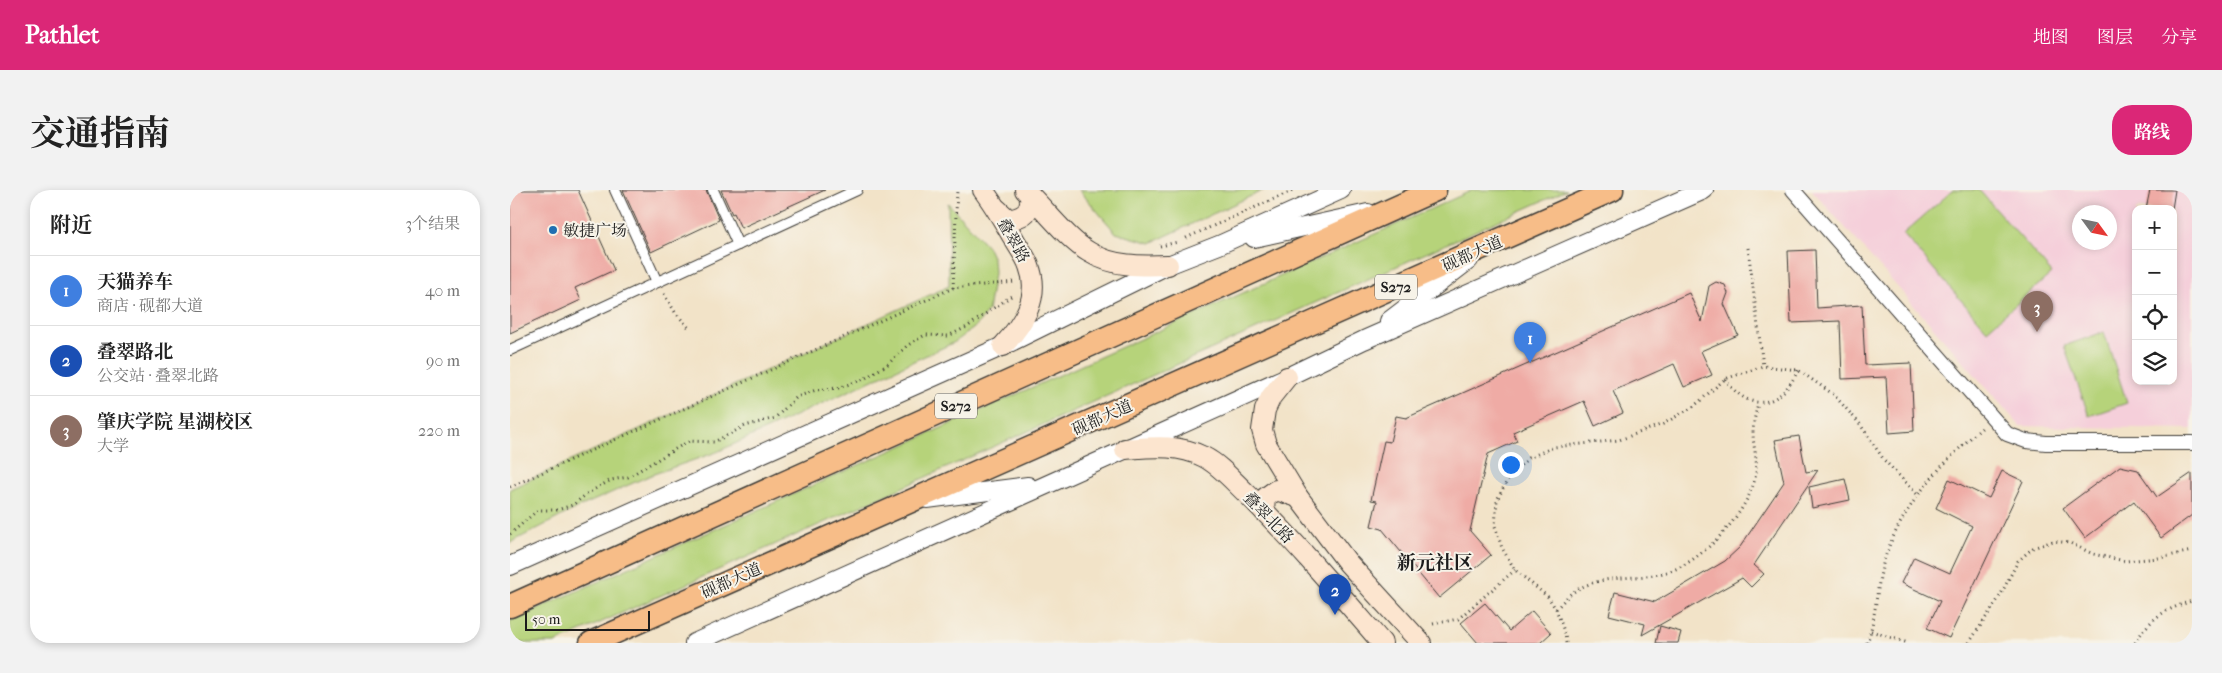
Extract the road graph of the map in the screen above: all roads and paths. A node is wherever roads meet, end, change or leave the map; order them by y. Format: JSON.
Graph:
{"nodes":[{"id":1,"x":615,"y":190,"type":"edge"},
{"id":2,"x":713,"y":190,"type":"edge"},
{"id":3,"x":857,"y":190,"type":"edge"},
{"id":4,"x":958,"y":190,"type":"edge"},
{"id":5,"x":982,"y":190,"type":"edge"},
{"id":6,"x":1294,"y":190,"type":"edge"},
{"id":7,"x":1341,"y":190,"type":"edge"},
{"id":8,"x":1435,"y":190,"type":"edge"},
{"id":9,"x":1612,"y":190,"type":"edge"},
{"id":10,"x":1704,"y":190,"type":"edge"},
{"id":11,"x":1793,"y":190,"type":"edge"},
{"id":12,"x":1028,"y":193,"type":"edge"},
{"id":13,"x":1403,"y":206,"type":"junction"},
{"id":14,"x":997,"y":209,"type":"junction"},
{"id":15,"x":738,"y":245,"type":"junction"},
{"id":16,"x":1219,"y":245,"type":"junction"},
{"id":17,"x":1489,"y":245,"type":"junction"},
{"id":18,"x":1151,"y":248,"type":"dead end"},
{"id":19,"x":1748,"y":248,"type":"dead end"},
{"id":20,"x":1168,"y":264,"type":"junction"},
{"id":21,"x":1034,"y":280,"type":"junction"},
{"id":22,"x":657,"y":282,"type":"junction"},
{"id":23,"x":953,"y":288,"type":"junction"},
{"id":24,"x":690,"y":329,"type":"dead end"},
{"id":25,"x":1364,"y":340,"type":"junction"},
{"id":26,"x":1003,"y":346,"type":"junction"},
{"id":27,"x":510,"y":350,"type":"edge"},
{"id":28,"x":1763,"y":366,"type":"junction"},
{"id":29,"x":1798,"y":370,"type":"junction"},
{"id":30,"x":1287,"y":377,"type":"junction"},
{"id":31,"x":1726,"y":378,"type":"junction"},
{"id":32,"x":1758,"y":403,"type":"junction"},
{"id":33,"x":1993,"y":418,"type":"junction"},
{"id":34,"x":2192,"y":443,"type":"edge"},
{"id":35,"x":1126,"y":449,"type":"junction"},
{"id":36,"x":1048,"y":483,"type":"junction"},
{"id":37,"x":510,"y":487,"type":"edge"},
{"id":38,"x":1918,"y":495,"type":"junction"},
{"id":39,"x":1298,"y":497,"type":"junction"},
{"id":40,"x":907,"y":502,"type":"junction"},
{"id":41,"x":1264,"y":511,"type":"junction"},
{"id":42,"x":510,"y":534,"type":"edge"},
{"id":43,"x":2192,"y":551,"type":"edge"},
{"id":44,"x":510,"y":566,"type":"edge"},
{"id":45,"x":1515,"y":570,"type":"junction"},
{"id":46,"x":2192,"y":601,"type":"edge"},
{"id":47,"x":510,"y":606,"type":"edge"},
{"id":48,"x":1556,"y":609,"type":"junction"},
{"id":49,"x":1433,"y":624,"type":"dead end"},
{"id":50,"x":1871,"y":631,"type":"junction"},
{"id":51,"x":591,"y":643,"type":"edge"},
{"id":52,"x":694,"y":643,"type":"edge"},
{"id":53,"x":1382,"y":643,"type":"edge"},
{"id":54,"x":1421,"y":643,"type":"edge"},
{"id":55,"x":1566,"y":643,"type":"edge"},
{"id":56,"x":1867,"y":643,"type":"edge"},
{"id":57,"x":1908,"y":643,"type":"edge"},
{"id":58,"x":1969,"y":643,"type":"edge"},
{"id":59,"x":2135,"y":643,"type":"edge"}],
"edges":[{"from":1,"to":22,"type":"street"},
{"from":2,"to":15,"type":"street"},
{"from":3,"to":15,"type":"street"},
{"from":4,"to":23,"type":"path"},
{"from":5,"to":14,"type":"main road","name":"叠翠路"},
{"from":6,"to":18,"type":"path"},
{"from":7,"to":16,"type":"street"},
{"from":8,"to":13,"type":"main road","number":"S272"},
{"from":9,"to":17,"type":"main road","name":"砚都大道","number":"S272"},
{"from":10,"to":25,"type":"street"},
{"from":11,"to":33,"type":"street"},
{"from":12,"to":14,"type":"main road"},
{"from":12,"to":20,"type":"main road"},
{"from":13,"to":16,"type":"street"},
{"from":13,"to":47,"type":"main road","number":"S272"},
{"from":14,"to":21,"type":"main road","name":"叠翠路"},
{"from":15,"to":22,"type":"street"},
{"from":16,"to":20,"type":"street"},
{"from":17,"to":25,"type":"street"},
{"from":17,"to":40,"type":"main road","name":"砚都大道","number":"S272"},
{"from":19,"to":28,"type":"path"},
{"from":20,"to":26,"type":"street"},
{"from":21,"to":23,"type":"path"},
{"from":21,"to":26,"type":"main road","name":"叠翠路"},
{"from":21,"to":42,"type":"path"},
{"from":22,"to":24,"type":"path"},
{"from":22,"to":27,"type":"street"},
{"from":23,"to":37,"type":"path"},
{"from":25,"to":30,"type":"street"},
{"from":26,"to":44,"type":"street"},
{"from":28,"to":29,"type":"path"},
{"from":28,"to":31,"type":"path"},
{"from":29,"to":32,"type":"path"},
{"from":29,"to":38,"type":"path"},
{"from":30,"to":35,"type":"street"},
{"from":30,"to":39,"type":"main road","name":"叠翠北路"},
{"from":31,"to":32,"type":"path"},
{"from":31,"to":45,"type":"path"},
{"from":32,"to":48,"type":"path"},
{"from":33,"to":34,"type":"street"},
{"from":33,"to":38,"type":"path"},
{"from":35,"to":36,"type":"street"},
{"from":35,"to":41,"type":"main road","name":"叠翠北路"},
{"from":36,"to":40,"type":"street"},
{"from":36,"to":52,"type":"street"},
{"from":38,"to":50,"type":"path"},
{"from":39,"to":41,"type":"main road"},
{"from":39,"to":54,"type":"main road","name":"叠翠北路"},
{"from":40,"to":51,"type":"main road","name":"砚都大道","number":"S272"},
{"from":41,"to":53,"type":"main road","name":"叠翠北路"},
{"from":43,"to":58,"type":"path"},
{"from":45,"to":48,"type":"path"},
{"from":45,"to":49,"type":"path"},
{"from":46,"to":59,"type":"path"},
{"from":48,"to":55,"type":"path"},
{"from":50,"to":56,"type":"path"},
{"from":50,"to":57,"type":"path"}]}
